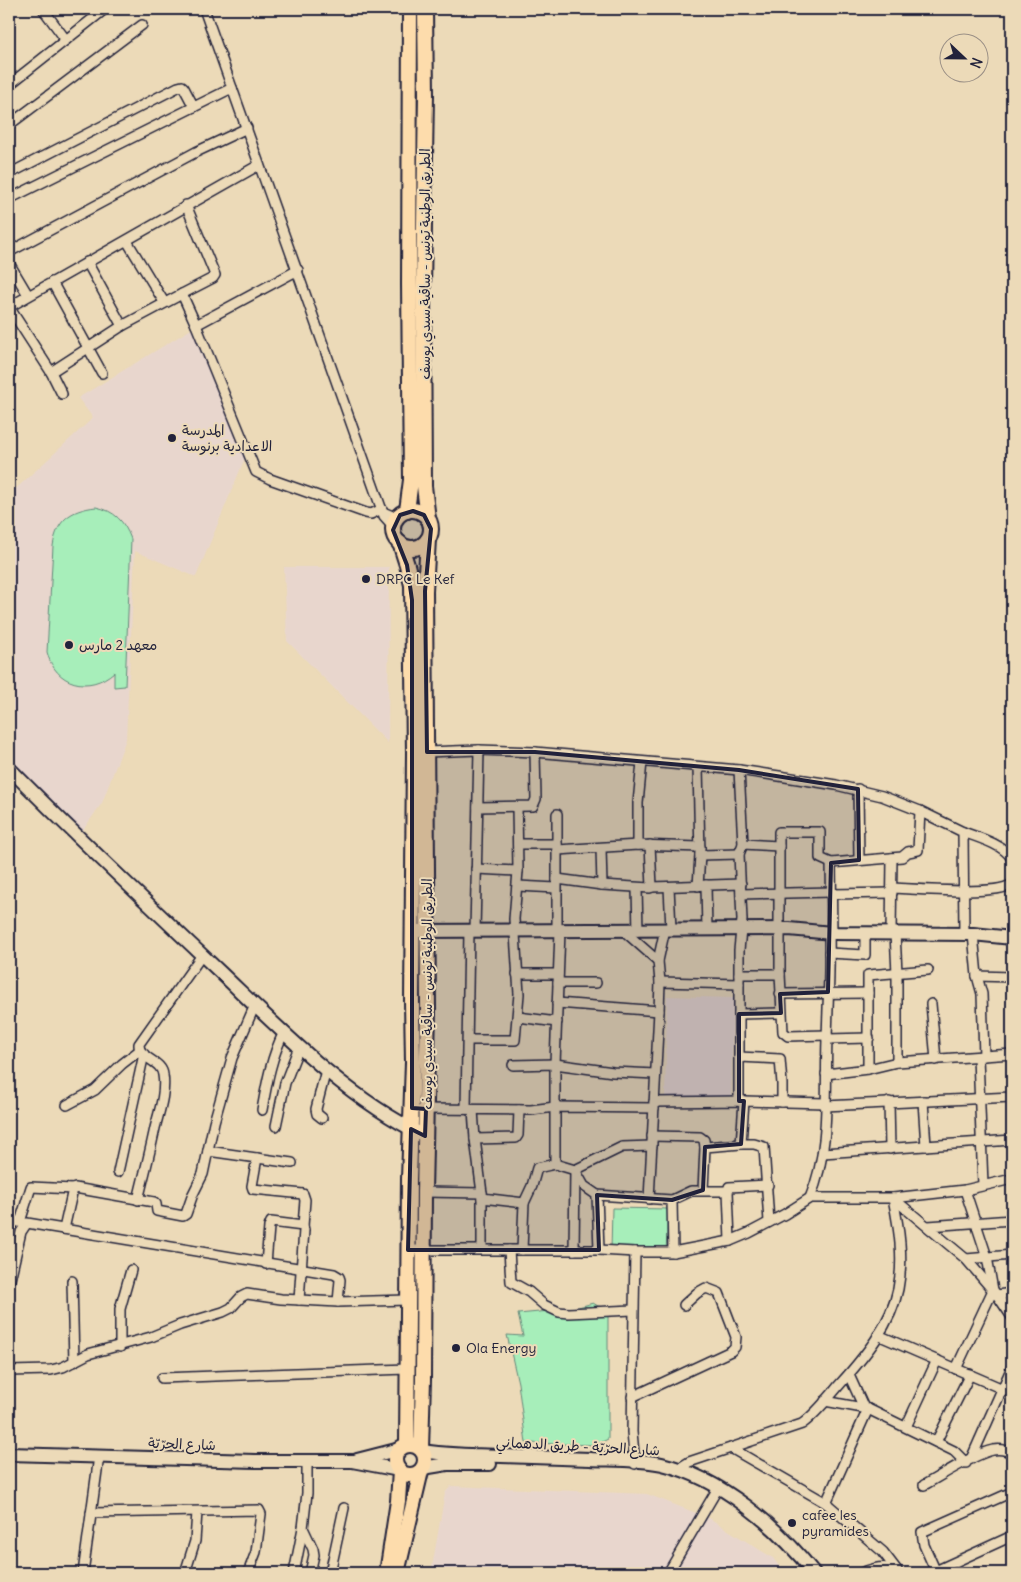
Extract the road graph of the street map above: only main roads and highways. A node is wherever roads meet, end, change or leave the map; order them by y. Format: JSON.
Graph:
{"nodes":[{"id":1,"x":410,"y":9,"type":"edge"},
{"id":2,"x":425,"y":9,"type":"edge"},
{"id":3,"x":399,"y":518,"type":"junction"},
{"id":4,"x":428,"y":519,"type":"junction"},
{"id":5,"x":428,"y":539,"type":"junction"},
{"id":6,"x":400,"y":544,"type":"junction"},
{"id":7,"x":9,"y":768,"type":"edge"},
{"id":8,"x":412,"y":931,"type":"junction"},
{"id":9,"x":428,"y":931,"type":"junction"},
{"id":10,"x":1012,"y":938,"type":"edge"},
{"id":11,"x":419,"y":1109,"type":"junction"},
{"id":12,"x":410,"y":1129,"type":"junction"},
{"id":13,"x":425,"y":1136,"type":"junction"},
{"id":14,"x":412,"y":1449,"type":"junction"},
{"id":15,"x":9,"y":1454,"type":"edge"},
{"id":16,"x":355,"y":1461,"type":"junction"},
{"id":17,"x":634,"y":1464,"type":"junction"},
{"id":18,"x":422,"y":1470,"type":"junction"},
{"id":19,"x":400,"y":1471,"type":"junction"},
{"id":20,"x":717,"y":1490,"type":"junction"},
{"id":21,"x":387,"y":1573,"type":"edge"},
{"id":22,"x":398,"y":1573,"type":"edge"},
{"id":23,"x":803,"y":1573,"type":"edge"},
{"id":24,"x":814,"y":1573,"type":"edge"}],
"edges":[{"from":1,"to":3,"type":"main road","name":"الطريق الوطنية تونس - ساقية سيدي يوسف"},
{"from":2,"to":4,"type":"main road","name":"الطريق الوطنية تونس - ساقية سيدي يوسف"},
{"from":3,"to":4,"type":"main road"},
{"from":3,"to":6,"type":"main road"},
{"from":4,"to":5,"type":"main road"},
{"from":5,"to":6,"type":"main road"},
{"from":5,"to":9,"type":"main road","name":"الطريق الوطنية تونس - ساقية سيدي يوسف"},
{"from":6,"to":8,"type":"main road","name":"الطريق الوطنية تونس - ساقية سيدي يوسف"},
{"from":7,"to":12,"type":"main road"},
{"from":8,"to":9,"type":"main road"},
{"from":8,"to":11,"type":"main road","name":"الطريق الوطنية تونس - ساقية سيدي يوسف"},
{"from":9,"to":10,"type":"main road"},
{"from":9,"to":11,"type":"main road","name":"الطريق الوطنية تونس - ساقية سيدي يوسف"},
{"from":11,"to":12,"type":"main road","name":"الطريق الوطنية تونس - ساقية سيدي يوسف"},
{"from":11,"to":13,"type":"main road","name":"الطريق الوطنية تونس - ساقية سيدي يوسف"},
{"from":12,"to":13,"type":"main road"},
{"from":12,"to":14,"type":"main road","name":"الطريق الوطنية تونس - ساقية سيدي يوسف"},
{"from":13,"to":14,"type":"main road","name":"الطريق الوطنية تونس - ساقية سيدي يوسف"},
{"from":14,"to":16,"type":"main road","name":"شارع الحرّيّة"},
{"from":14,"to":17,"type":"main road","name":"شارع الحرّيّة - طريق الدهماني"},
{"from":14,"to":18,"type":"main road"},
{"from":14,"to":19,"type":"main road"},
{"from":15,"to":16,"type":"main road","name":"شارع الحرّيّة"},
{"from":16,"to":19,"type":"main road","name":"شارع الحرّيّة"},
{"from":17,"to":18,"type":"main road","name":"شارع الحرّيّة - طريق الدهماني"},
{"from":17,"to":20,"type":"main road","name":"شارع الحرّيّة - طريق الدهماني"},
{"from":17,"to":20,"type":"main road","name":"شارع الحرّيّة - طريق الدهماني"},
{"from":18,"to":19,"type":"main road"},
{"from":18,"to":22,"type":"main road"},
{"from":19,"to":21,"type":"main road"},
{"from":20,"to":23,"type":"main road","name":"شارع الحرّيّة - طريق الدهماني"},
{"from":20,"to":24,"type":"main road","name":"شارع الحرّيّة - طريق الدهماني"}]}
